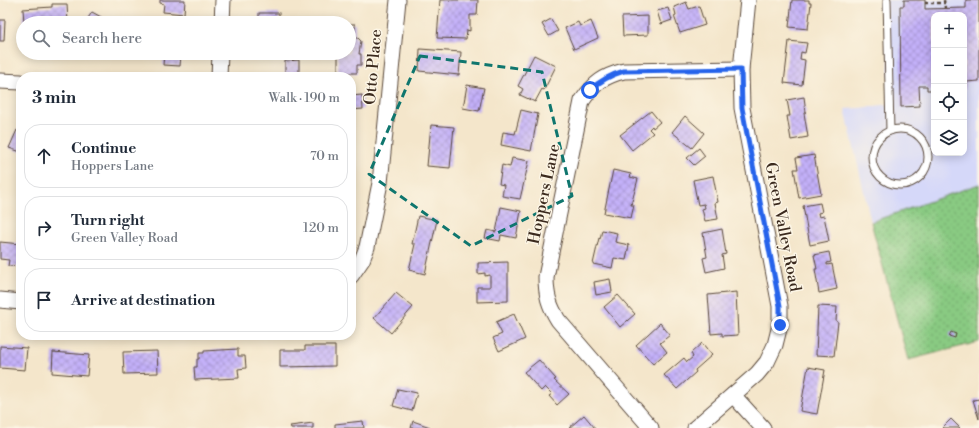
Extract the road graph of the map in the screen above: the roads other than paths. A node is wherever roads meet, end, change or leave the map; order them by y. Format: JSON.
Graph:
{"nodes":[{"id":1,"x":223,"y":0,"type":"edge"},
{"id":2,"x":398,"y":0,"type":"edge"},
{"id":3,"x":748,"y":0,"type":"edge"},
{"id":4,"x":888,"y":0,"type":"edge"},
{"id":5,"x":222,"y":16,"type":"edge"},
{"id":6,"x":220,"y":60,"type":"edge"},
{"id":7,"x":741,"y":69,"type":"junction"},
{"id":8,"x":219,"y":72,"type":"edge"},
{"id":9,"x":0,"y":81,"type":"edge"},
{"id":10,"x":16,"y":82,"type":"edge"},
{"id":11,"x":890,"y":131,"type":"junction"},
{"id":12,"x":356,"y":269,"type":"edge"},
{"id":13,"x":0,"y":300,"type":"edge"},
{"id":14,"x":16,"y":302,"type":"edge"},
{"id":15,"x":733,"y":395,"type":"junction"},
{"id":16,"x":651,"y":428,"type":"edge"},
{"id":17,"x":695,"y":428,"type":"edge"},
{"id":18,"x":763,"y":428,"type":"edge"}],
"edges":[{"from":1,"to":5,"type":"street"},
{"from":2,"to":12,"type":"street","name":"Otto Place"},
{"from":3,"to":7,"type":"street","name":"Green Valley Road"},
{"from":4,"to":11,"type":"lane"},
{"from":6,"to":8,"type":"street"},
{"from":7,"to":15,"type":"street","name":"Green Valley Road"},
{"from":7,"to":16,"type":"street","name":"Hoppers Lane"},
{"from":9,"to":10,"type":"street"},
{"from":11,"to":11,"type":"lane"},
{"from":13,"to":14,"type":"street"},
{"from":15,"to":17,"type":"street","name":"Green Valley Road"},
{"from":15,"to":18,"type":"street"}]}
